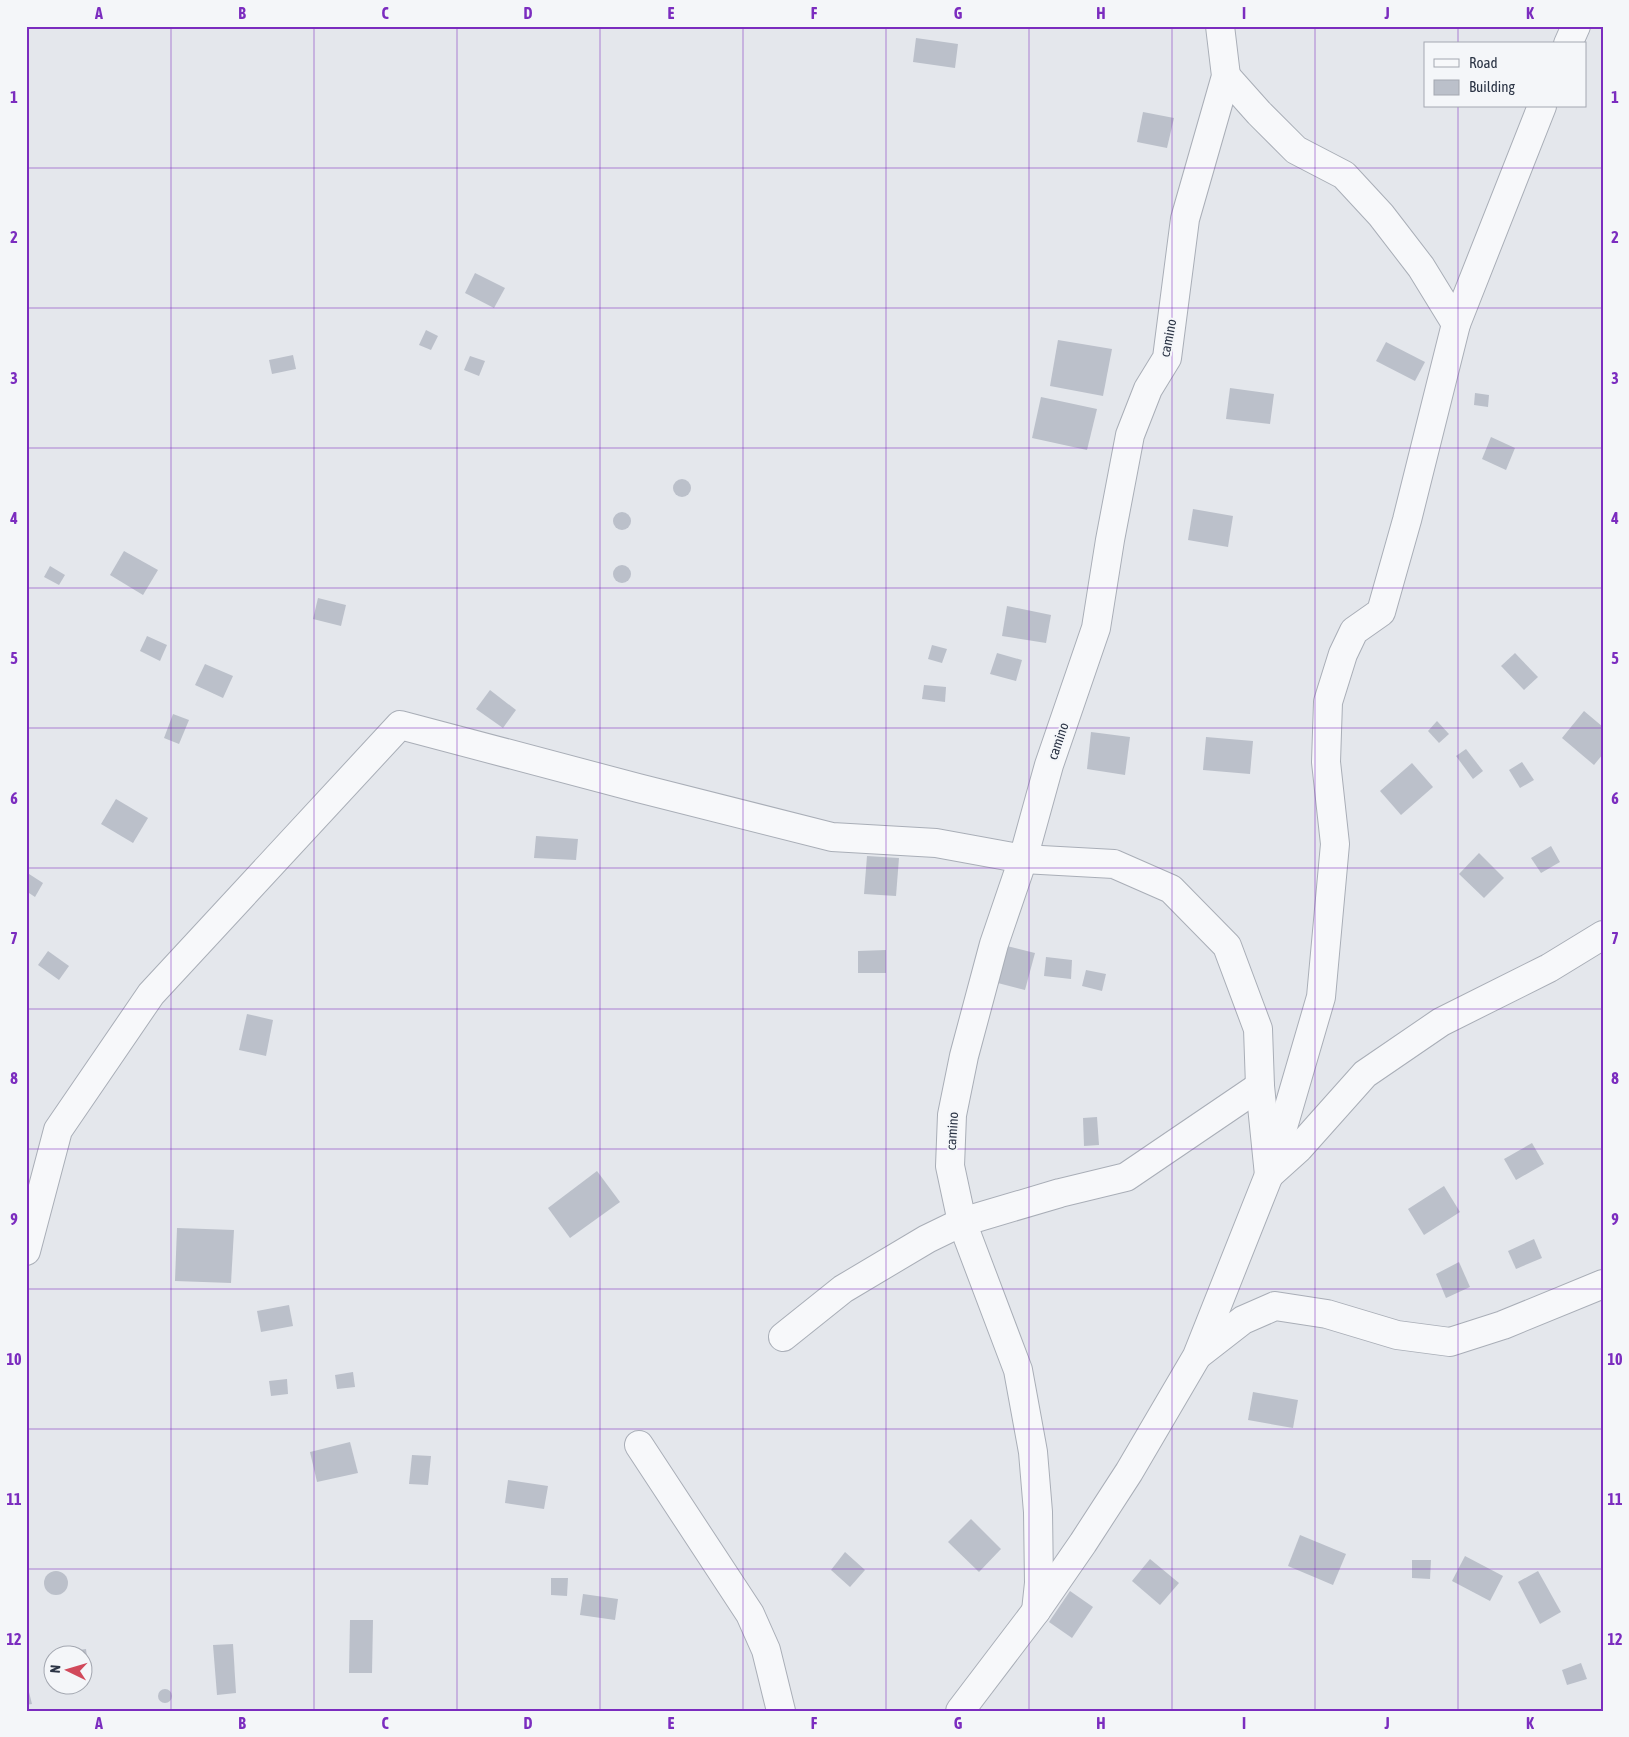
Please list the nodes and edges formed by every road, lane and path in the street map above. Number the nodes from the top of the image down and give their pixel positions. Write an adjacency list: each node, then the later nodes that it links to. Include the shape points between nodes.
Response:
1 (1220, 26): 4 (street, camino)
2 (1576, 26): 3 (street)
3 (1569, 42)
4 (1226, 76): 6 (street, via 1296,150 1344,175 1381,215 1421,268); 7 (street, camino, via 1185,219 1167,358 1148,389 1130,435 1096,628 1049,765)
5 (1541, 108): 6 (street)
6 (1456, 324): 10 (street, via 1381,612 1354,631 1328,702 1326,762 1335,844 1321,997)
7 (1023, 859): 9 (street, via 1114,864 1171,889 1227,946 1258,1029); 11 (street, camino, via 994,944 952,1115 950,1166); 12 (street, via 936,843 832,836 400,725 151,994 58,1130)
8 (1603, 935): 10 (street, via 1549,968 1441,1022 1366,1074 1299,1148)
9 (1260, 1086): 10 (street); 11 (street, via 1126,1177)
10 (1269, 1175): 15 (street)
11 (962, 1222): 14 (street, via 843,1289); 17 (street, camino, via 1018,1370 1038,1512)
12 (26, 1251)
13 (1603, 1284): 15 (street, via 1503,1325 1450,1342 1397,1334 1328,1314 1275,1306 1243,1320)
14 (783, 1337)
15 (1197, 1356): 17 (street, via 1129,1472)
16 (639, 1445): 18 (street, via 750,1614 766,1650)
17 (1036, 1611): 19 (street)
18 (781, 1711)
19 (960, 1711)

